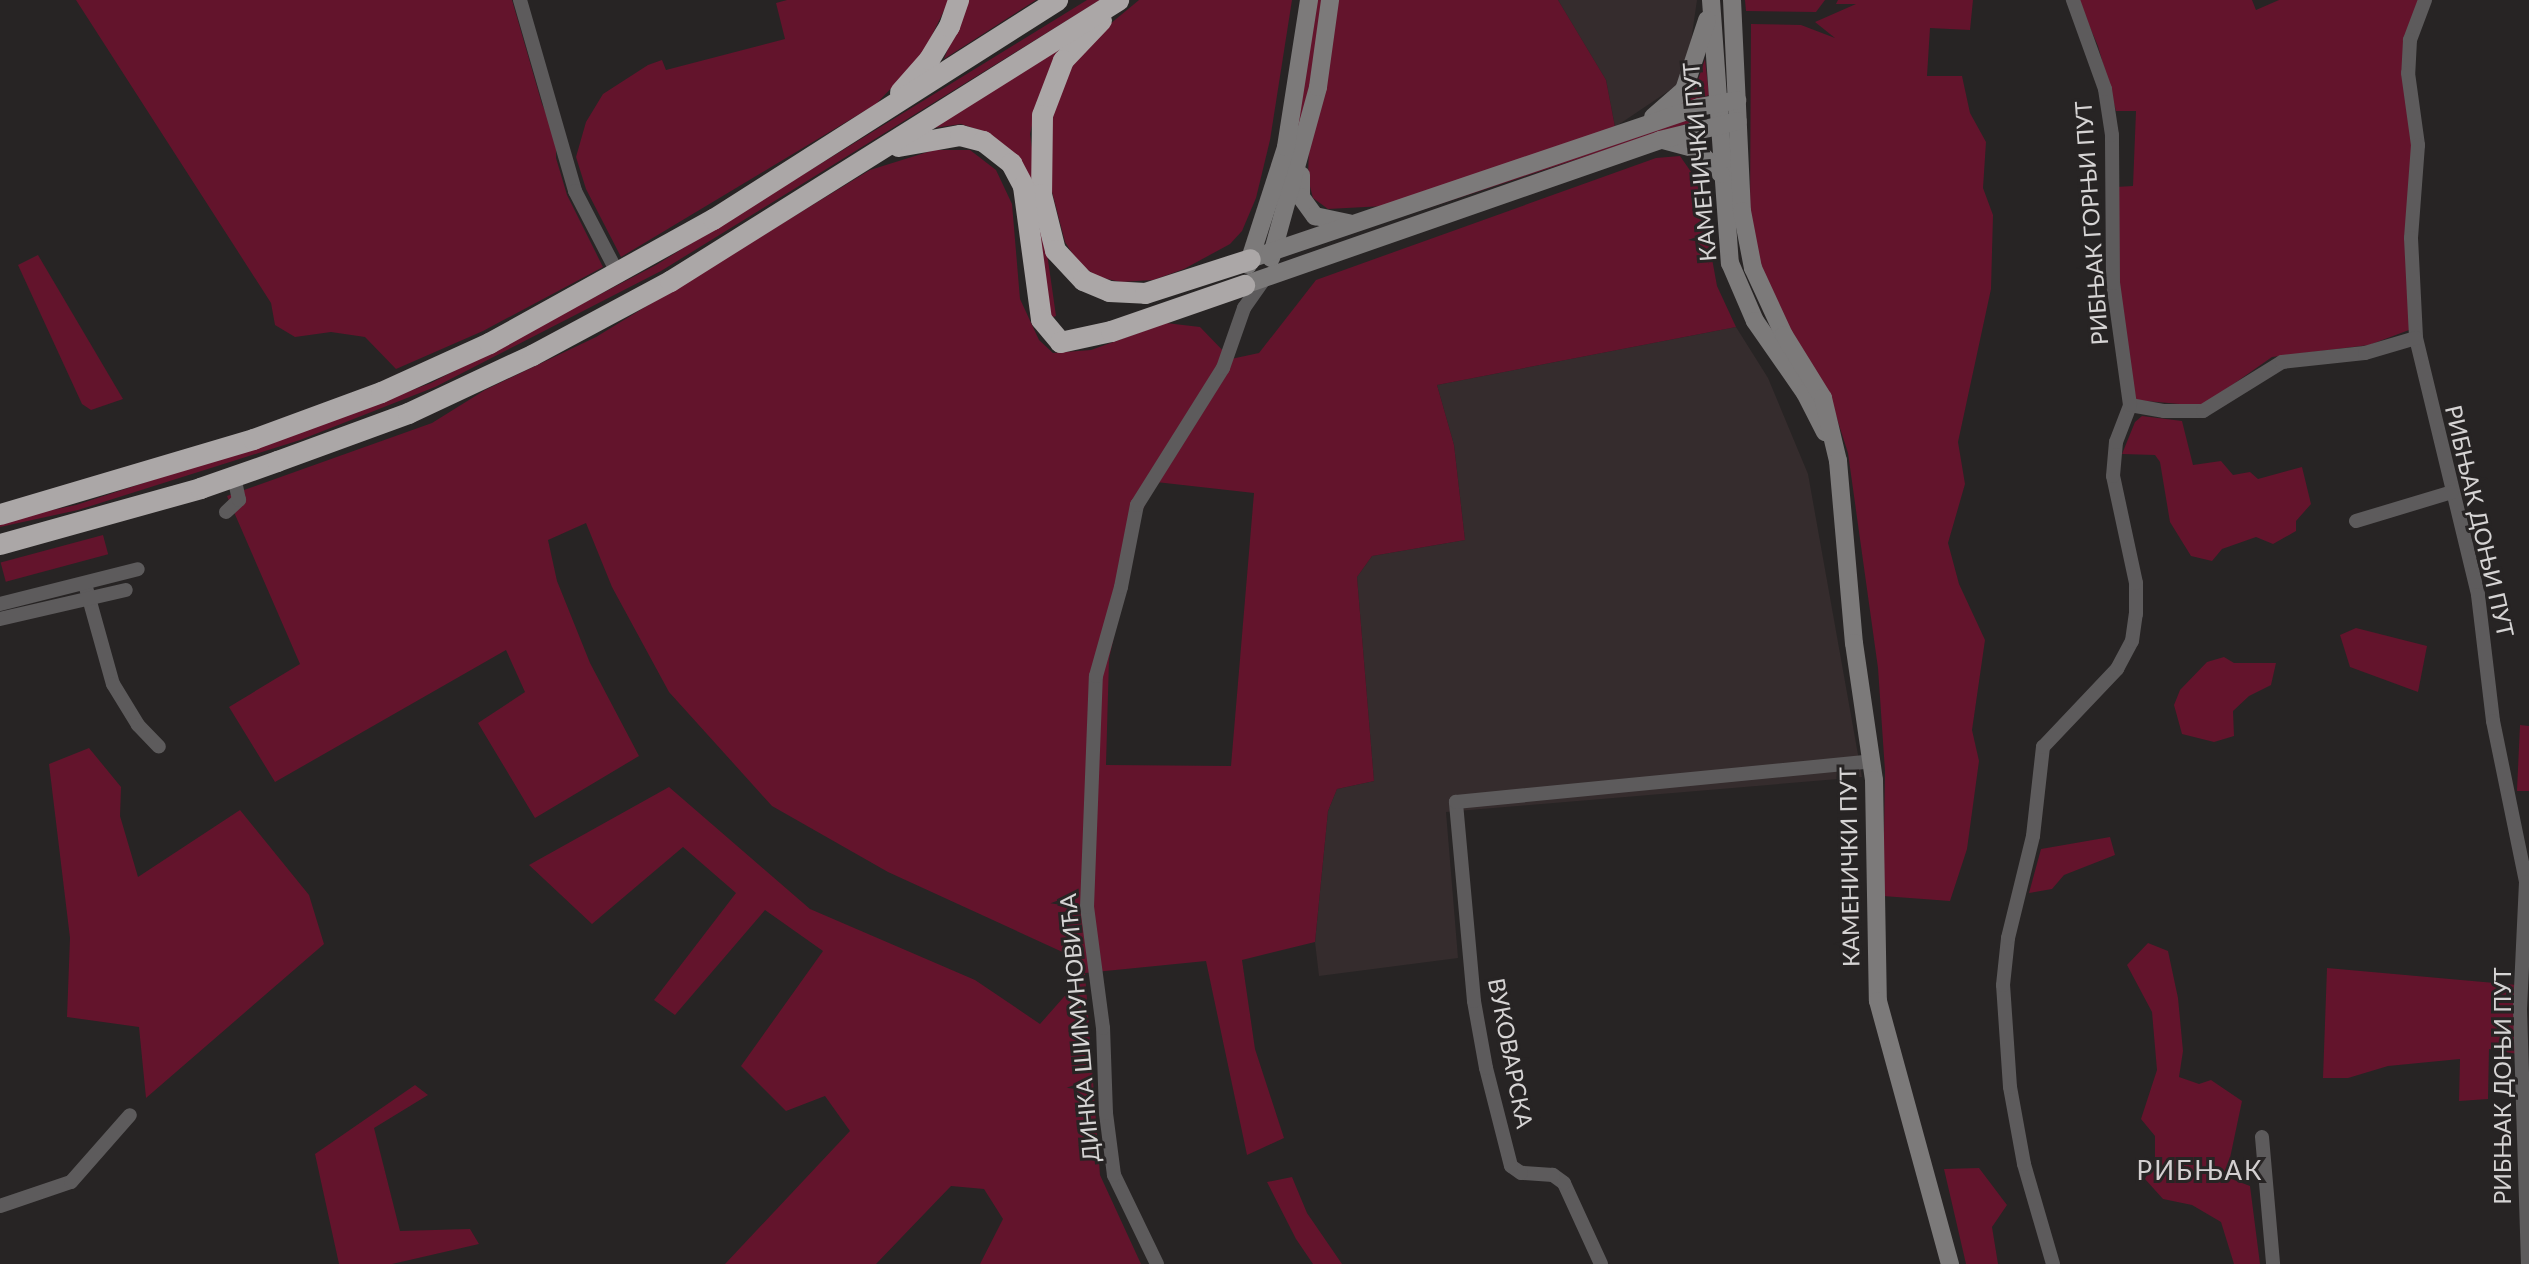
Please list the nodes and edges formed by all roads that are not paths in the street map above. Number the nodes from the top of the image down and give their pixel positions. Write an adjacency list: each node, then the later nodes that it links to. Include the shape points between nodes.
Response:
1 (520, 0): 26 (street, via 575,191)
2 (958, 0): 16 (highway, via 929,59)
3 (1057, 0): 16 (highway)
4 (1118, 0): 20 (highway)
5 (1124, 0): 24 (highway, via 1063,60 1042,115 1041,194 1055,250 1083,280 1109,291 1145,293)
6 (1309, 0): 24 (main road, via 1286,147)
7 (1330, 0): 19 (main road, via 1318,88)
8 (1732, 0): 12 (main road, КАМЕНИЧКИ ПУТ)
9 (2073, 0): 30 (street, РИБЊАК ГОРЊИ ПУТ, via 2105,89 2112,135 2113,283)
10 (2425, 0): 29 (street, РИБЊАК ДОЊИ ПУТ, via 2410,40 2408,73 2418,145 2411,238)
11 (1711, 3): 13 (main road, КАМЕНИЧКИ ПУТ); 17 (main road, via 1684,90 1669,106)
12 (1737, 100): 13 (main road); 14 (main road, КАМЕНИЧКИ ПУТ)
13 (1717, 102): 15 (main road, КАМЕНИЧКИ ПУТ); 17 (main road)
14 (1738, 121): 15 (main road); 31 (main road, КАМЕНИЧКИ ПУТ, via 1742,212 1753,268 1784,335 1823,398)
15 (1718, 123): 18 (main road); 21 (main road, КАМЕНИЧКИ ПУТ)
16 (859, 130): 26 (highway)
17 (1622, 134): 22 (main road)
18 (1660, 140): 21 (main road, via 1696,149); 25 (main road)
19 (1302, 151): 22 (main road, via 1300,185 1306,206 1326,221); 23 (main road)
20 (846, 171): 27 (highway, via 899,145 935,136 972,137 1003,155 1023,186 1041,319 1060,342 1111,331); 32 (highway, via 616,311 424,405)
21 (1721, 174): 31 (main road, КАМЕНИЧКИ ПУТ, via 1731,263 1740,292 1805,393)
22 (1363, 222): 23 (main road)
23 (1274, 250): 24 (main road); 25 (main road)
24 (1250, 259): 27 (main road)
25 (1265, 278): 27 (main road); 28 (street, ДИНКА ШИМУНОВИЋА)
26 (609, 279): 35 (highway, via 410,379 253,439)
27 (1244, 285): 28 (street, ДИНКА ШИМУНОВИЋА)
28 (1244, 308): 49 (street, ДИНКА ШИМУНОВИЋА, via 1223,368 1137,505 1121,587 1096,676 1087,906 1104,1028 1106,1113 1114,1175)
29 (2416, 338): 30 (street, via 2365,353 2282,362 2203,411); 33 (street, РИБЊАК ДОЊИ ПУТ)
30 (2130, 405): 52 (street, РИБЊАК ГОРЊИ ПУТ, via 2116,442 2113,476 2136,583 2132,640 2097,695 2043,747 2033,836 2011,926 2003,985 2012,1098)
31 (1838, 461): 45 (main road, КАМЕНИЧКИ ПУТ, via 1854,643)
32 (234, 476): 34 (street, via 239,500); 37 (highway)
33 (2452, 492): 36 (street); 54 (street, РИБЊАК ДОЊИ ПУТ, via 2478,595 2493,721 2526,882 2520,1009)
34 (226, 512)
35 (0, 514)
36 (2356, 521)
37 (0, 544)
38 (138, 569): 39 (street)
39 (85, 584): 41 (street); 42 (street)
40 (126, 590): 41 (street)
41 (89, 600): 43 (street); 44 (street, via 113,684 138,725)
42 (0, 604)
43 (0, 619)
44 (159, 747)
45 (1872, 761): 50 (street, ВУКОВАРСКА, via 1456,802 1474,1001 1511,1166 1521,1173 1553,1175 1564,1183); 51 (main road, КАМЕНИЧКИ ПУТ, via 1878,1001)
46 (130, 1115): 48 (street, via 71,1182)
47 (2262, 1137): 53 (street)
48 (0, 1206)
49 (1157, 1264)
50 (1601, 1264)
51 (1950, 1264)
52 (2053, 1264)
53 (2273, 1264)
54 (2528, 1264)

